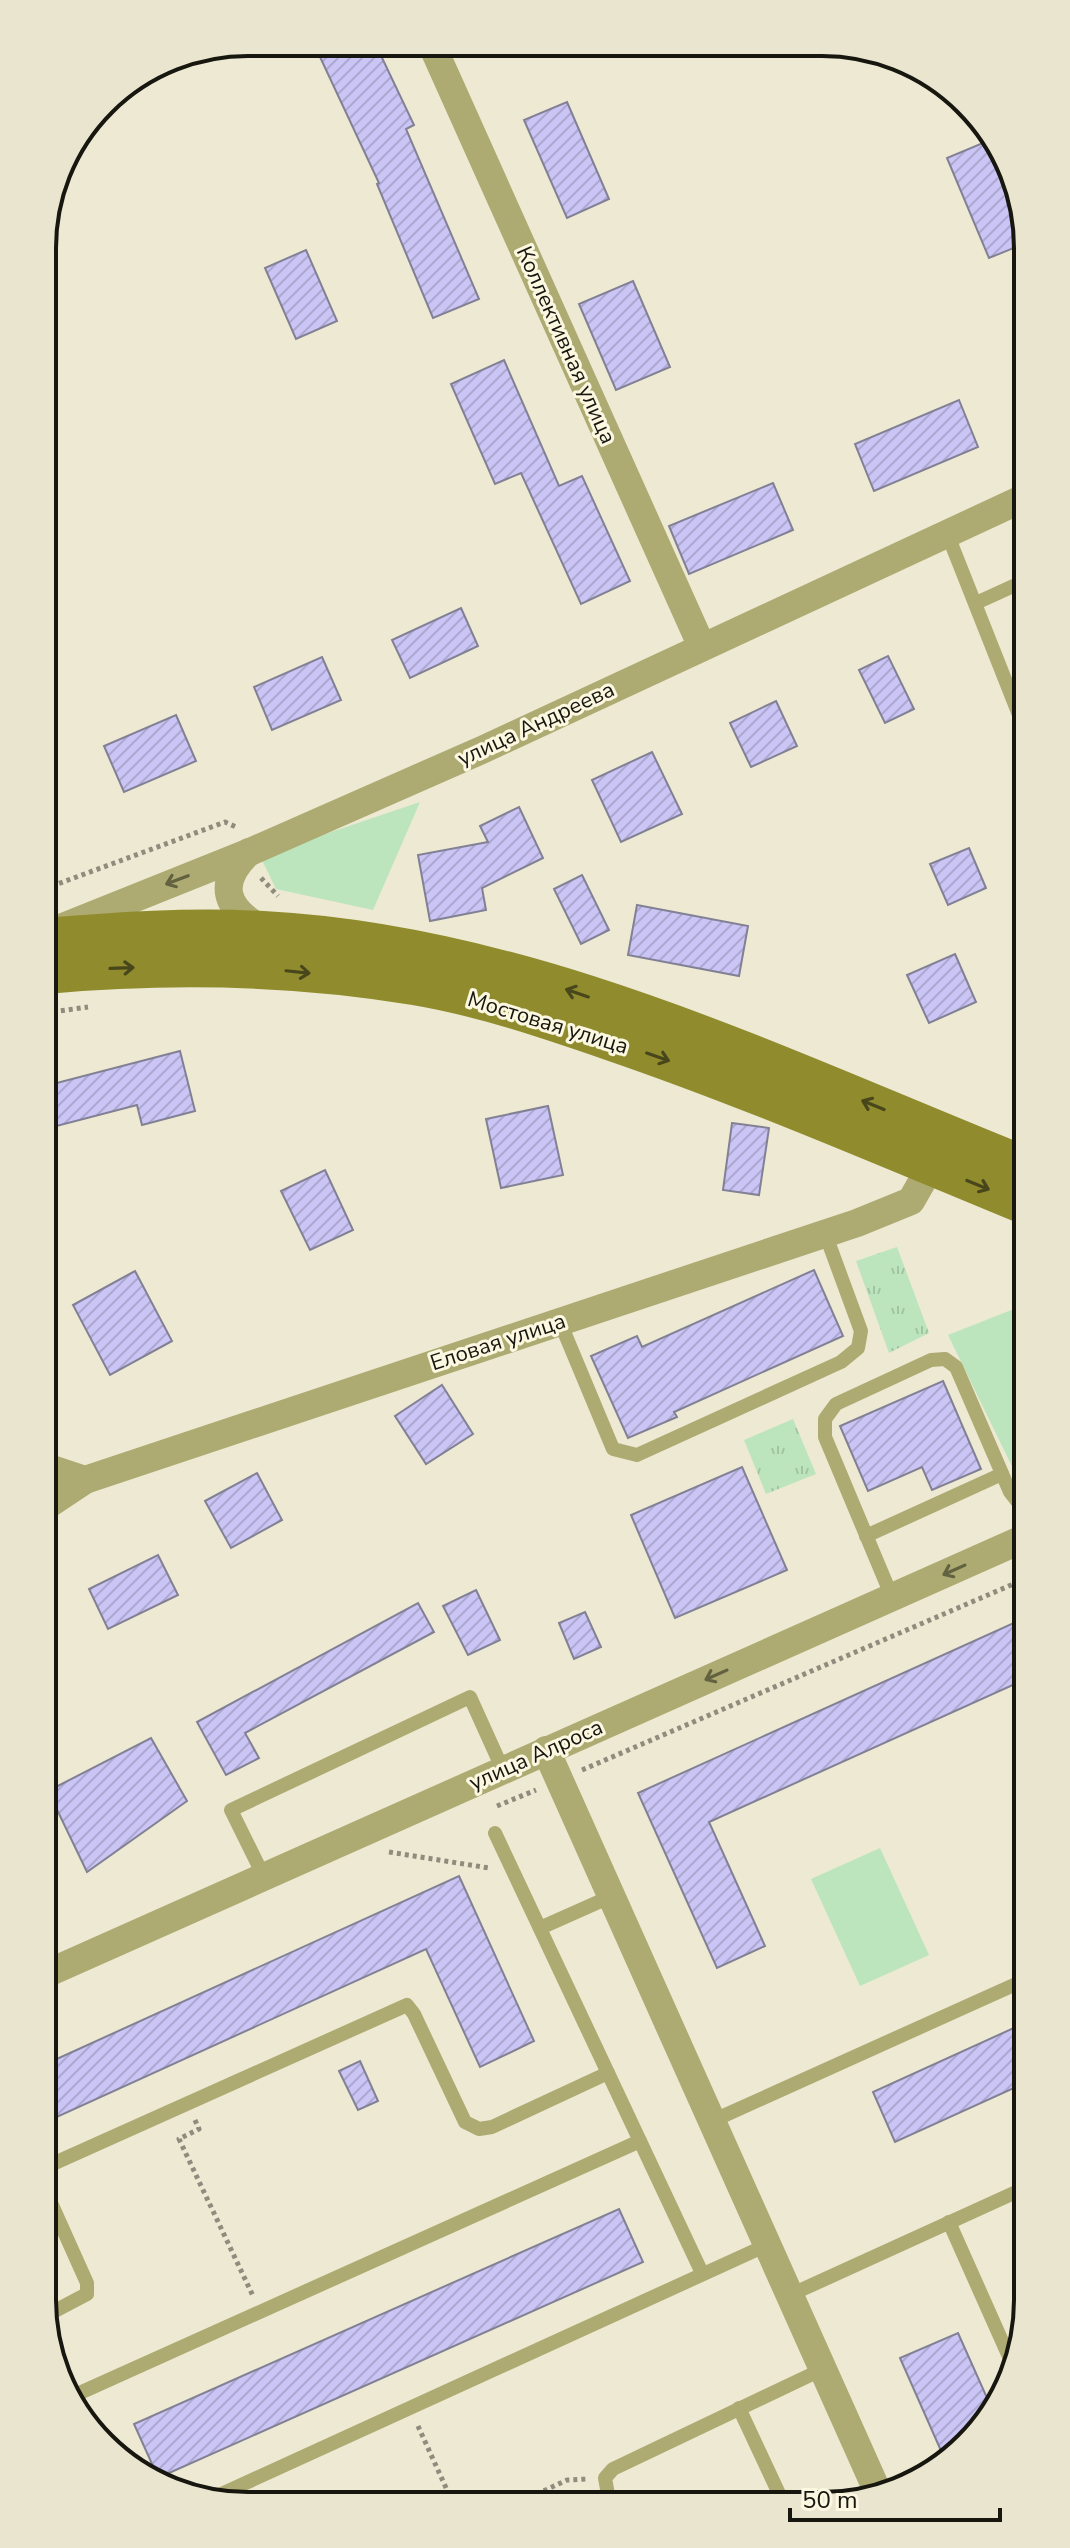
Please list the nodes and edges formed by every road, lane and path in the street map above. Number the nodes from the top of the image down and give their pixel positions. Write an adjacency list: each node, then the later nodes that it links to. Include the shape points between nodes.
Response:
1 (437, 56): 6 (street, Коллективная улица)
2 (1014, 503): 3 (street, улица Андреева)
3 (947, 533): 5 (lane); 6 (street, улица Андреева)
4 (1014, 586): 5 (lane)
5 (976, 603): 7 (lane)
6 (702, 647): 8 (street, улица Андреева)
7 (1014, 702)
8 (250, 852): 9 (street, via 232,871 228,886 232,906 242,919); 10 (street, улица Андреева, one-way to 10)
9 (265, 931): 11 (main road, Мостовая улица, via 154,928); 13 (main road, Мостовая улица, one-way to 9, via 690,1031 540,980 421,952)
10 (56, 932)
11 (56, 936)
12 (56, 973): 14 (main road, Мостовая улица, one-way to 14, via 117,968 280,970 415,985 527,1012 680,1065)
13 (1014, 1162)
14 (931, 1166): 15 (main road, Мостовая улица, one-way to 15); 16 (street, Еловая улица, via 911,1201)
15 (1014, 1200)
16 (825, 1233): 17 (street, Еловая улица); 17 (lane, via 861,1331 858,1348 845,1360 637,1455 613,1449)
17 (560, 1322): 20 (street, Еловая улица)
18 (56, 1470): 20 (street)
19 (1002, 1474): 21 (lane); 23 (lane); 23 (lane, via 956,1367 945,1359 931,1360 867,1389 836,1404 825,1419 825,1437)
20 (85, 1480): 22 (street, Еловая улица)
21 (1014, 1497)
22 (56, 1499)
23 (866, 1536): 25 (lane)
24 (1014, 1543): 25 (street, улица Алроса, one-way to 25)
25 (892, 1597): 26 (street, улица Алроса, one-way to 26)
26 (546, 1750): 27 (street, улица Алроса); 32 (street)
27 (503, 1770): 31 (street, улица Алроса); 31 (lane, via 470,1697 231,1810)
28 (495, 1833): 30 (lane)
29 (389, 1852): 30 (path)
30 (513, 1872): 33 (lane)
31 (264, 1877): 34 (street, улица Алроса)
32 (612, 1896): 33 (lane); 38 (street)
33 (540, 1928): 36 (lane)
34 (56, 1969)
35 (1014, 1985): 38 (lane)
36 (608, 2073): 37 (lane, via 479,2129 465,2122 407,2005); 39 (lane)
37 (187, 2102): 40 (lane); 48 (path, via 199,2129 179,2139)
38 (712, 2121): 44 (street)
39 (640, 2141): 45 (lane); 48 (lane)
40 (56, 2162)
41 (1014, 2193): 43 (lane)
42 (56, 2214): 47 (lane, via 87,2283 87,2294)
43 (949, 2222): 46 (lane); 49 (lane)
44 (767, 2245): 45 (lane); 46 (street)
45 (702, 2273): 52 (lane)
46 (790, 2295): 50 (street)
47 (57, 2310)
48 (261, 2311): 51 (lane)
49 (1007, 2351)
50 (823, 2369): 53 (lane); 55 (street)
51 (80, 2393)
52 (409, 2408): 56 (lane); 57 (path)
53 (739, 2408): 54 (lane, via 613,2469); 60 (lane)
54 (605, 2478): 58 (path, via 567,2480); 59 (lane)
55 (874, 2484)
56 (229, 2491)
57 (448, 2492)
58 (541, 2492)
59 (608, 2492)
60 (778, 2492)

